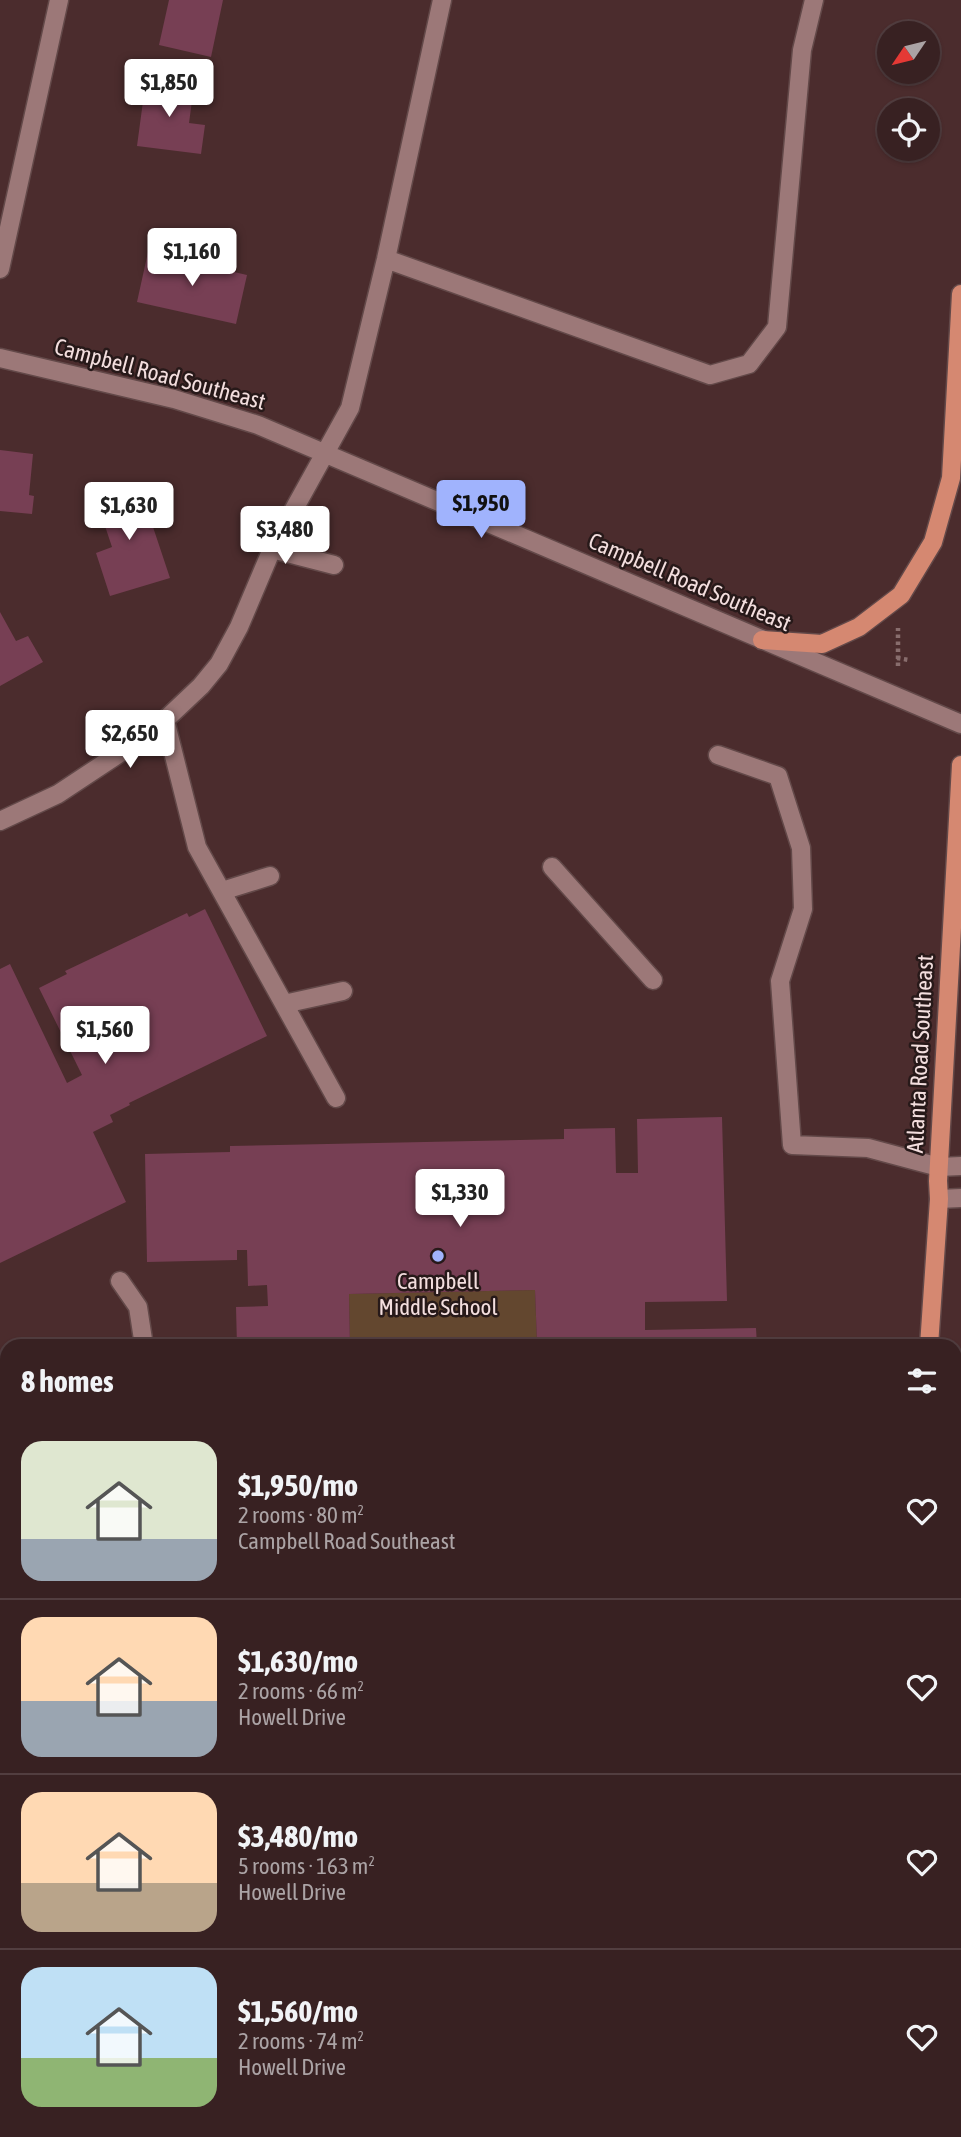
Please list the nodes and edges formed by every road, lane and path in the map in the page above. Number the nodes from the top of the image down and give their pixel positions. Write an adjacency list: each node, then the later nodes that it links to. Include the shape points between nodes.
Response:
1 (59, 0): 5 (street)
2 (442, 0): 4 (street)
3 (814, 0): 4 (street, via 802,50 778,327 749,364 710,375)
4 (386, 259): 9 (street, via 350,408)
5 (0, 269)
6 (961, 293): 8 (main road)
7 (0, 358): 9 (street, Campbell Road Southeast, via 174,399 258,425)
8 (959, 369): 13 (main road, via 951,478 933,542 901,595 859,627 822,644)
9 (326, 453): 10 (street); 13 (street, Campbell Road Southeast)
10 (272, 549): 11 (street); 17 (street, via 219,664)
11 (334, 565)
12 (899, 619): 14 (path)
13 (762, 640): 18 (street, Campbell Road Southeast)
14 (897, 658): 15 (path); 16 (path)
15 (909, 660)
16 (898, 666)
17 (165, 720): 21 (street, via 58,794); 24 (street, via 197,847)
18 (961, 724)
19 (718, 754): 30 (street, via 778,776 801,848 803,909 780,981 792,1145 868,1148)
20 (961, 765): 30 (main road, Atlanta Road Southeast)
21 (0, 821)
22 (552, 867): 25 (street)
23 (270, 876): 24 (street)
24 (222, 891): 27 (street)
25 (653, 980)
26 (343, 991): 27 (street)
27 (284, 1004): 28 (street)
28 (336, 1098)
29 (961, 1166): 30 (street)
30 (939, 1167): 31 (main road, Atlanta Road Southeast)
31 (939, 1199): 32 (street); 35 (main road, Atlanta Road Southeast)
32 (961, 1199)
33 (120, 1281): 34 (street, via 138,1307)
34 (143, 1339)
35 (929, 1339)

